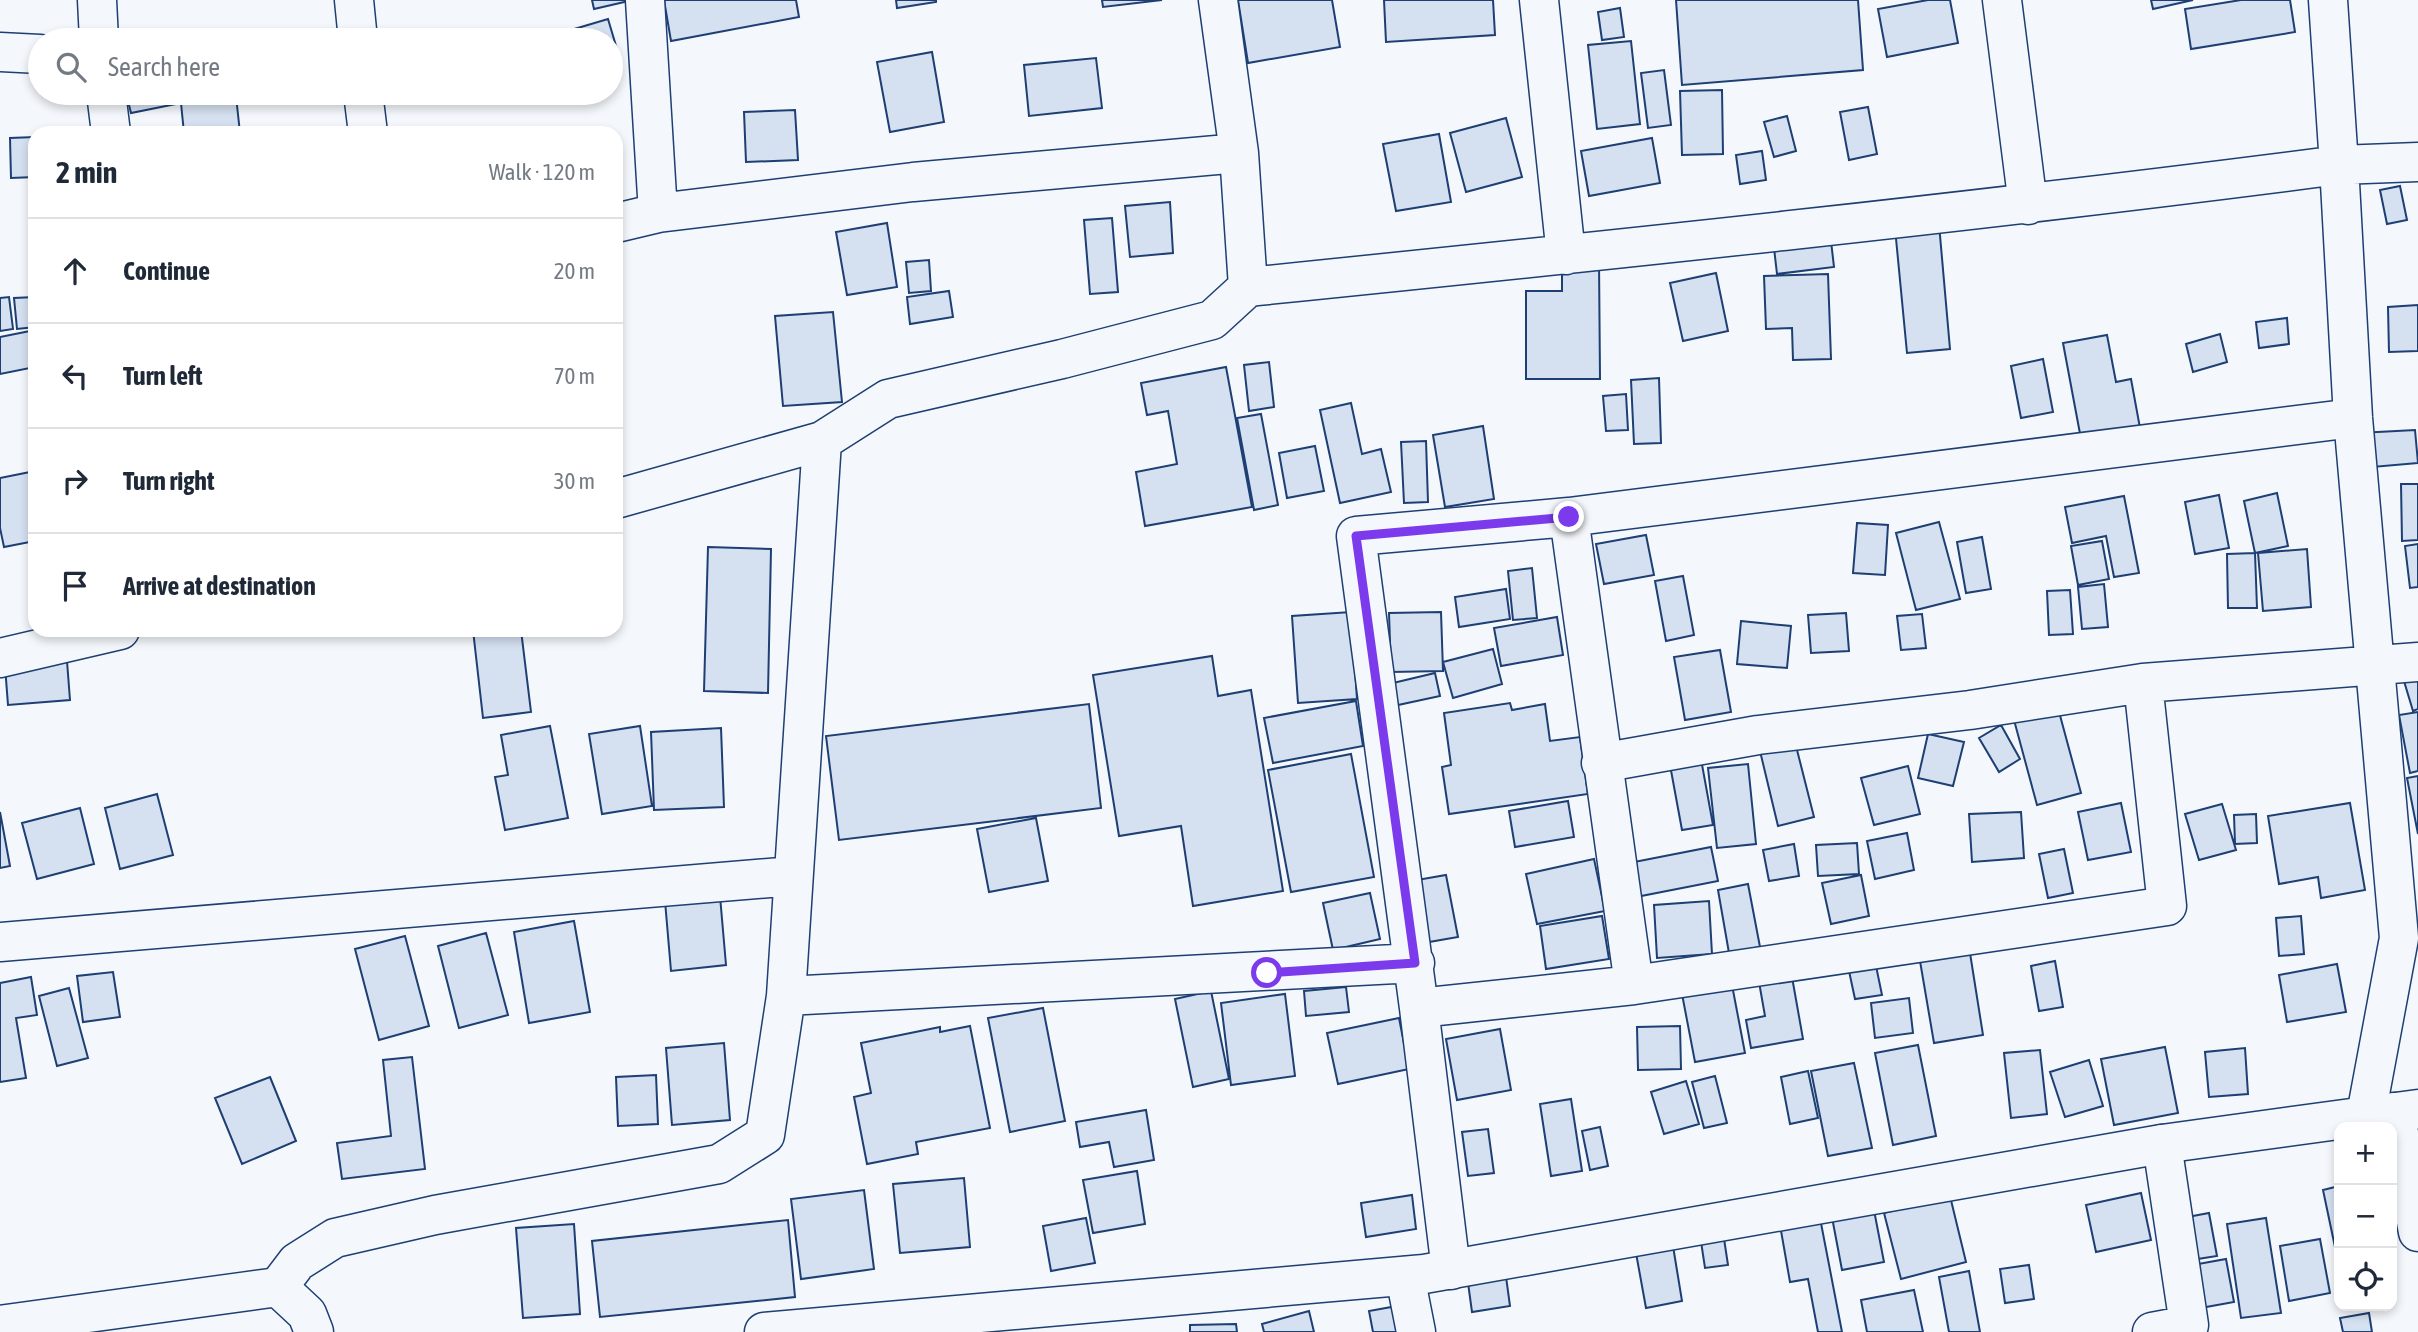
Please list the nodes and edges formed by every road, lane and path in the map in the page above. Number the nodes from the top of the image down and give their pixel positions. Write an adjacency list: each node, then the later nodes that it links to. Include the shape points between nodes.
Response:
1 (97, 0): 8 (street)
2 (354, 0): 9 (street)
3 (645, 0): 20 (street)
4 (1218, 0): 16 (street)
5 (1539, 0): 22 (street)
6 (2002, 0): 19 (street)
7 (2328, 0): 18 (street)
8 (98, 28)
9 (357, 28)
10 (0, 52): 11 (street)
11 (28, 53)
12 (108, 105): 14 (street)
13 (364, 105): 15 (street)
14 (110, 126)
15 (367, 126)
16 (1239, 153): 20 (street, via 913,183); 23 (street)
17 (2418, 162): 18 (street)
18 (2339, 165): 19 (street); 24 (street)
19 (2028, 205): 22 (street)
20 (658, 213): 21 (street)
21 (623, 221)
22 (1566, 255): 23 (street)
23 (1248, 287): 25 (street, via 1213,320 888,399)
24 (2353, 418): 27 (street); 31 (street)
25 (822, 441): 26 (street); 34 (street)
26 (623, 497)
27 (1569, 517): 33 (street); 36 (street, via 1356,536)
28 (90, 637): 29 (street)
29 (0, 658)
30 (2418, 662): 31 (street)
31 (2373, 666): 32 (street); 40 (street, via 2399,938)
32 (2143, 683): 33 (street, via 1970,710 1758,735); 37 (street, via 2167,906)
33 (1601, 763): 37 (street)
34 (793, 876): 35 (street); 38 (street)
35 (0, 942)
36 (1415, 963): 38 (street); 39 (street)
37 (1634, 985): 39 (street)
38 (786, 996): 45 (street, via 765,1135 719,1164 435,1215 335,1238 297,1262)
39 (1419, 1008): 43 (street)
40 (2393, 1112): 41 (street); 42 (street)
41 (2162, 1144): 43 (street); 50 (street, via 2189,1325)
42 (2418, 1232)
43 (1451, 1270): 44 (street)
44 (1405, 1276): 48 (street); 49 (street)
45 (278, 1287): 46 (street); 47 (street, via 307,1314)
46 (0, 1325)
47 (314, 1332)
48 (764, 1332)
49 (1416, 1332)
50 (2151, 1332)

